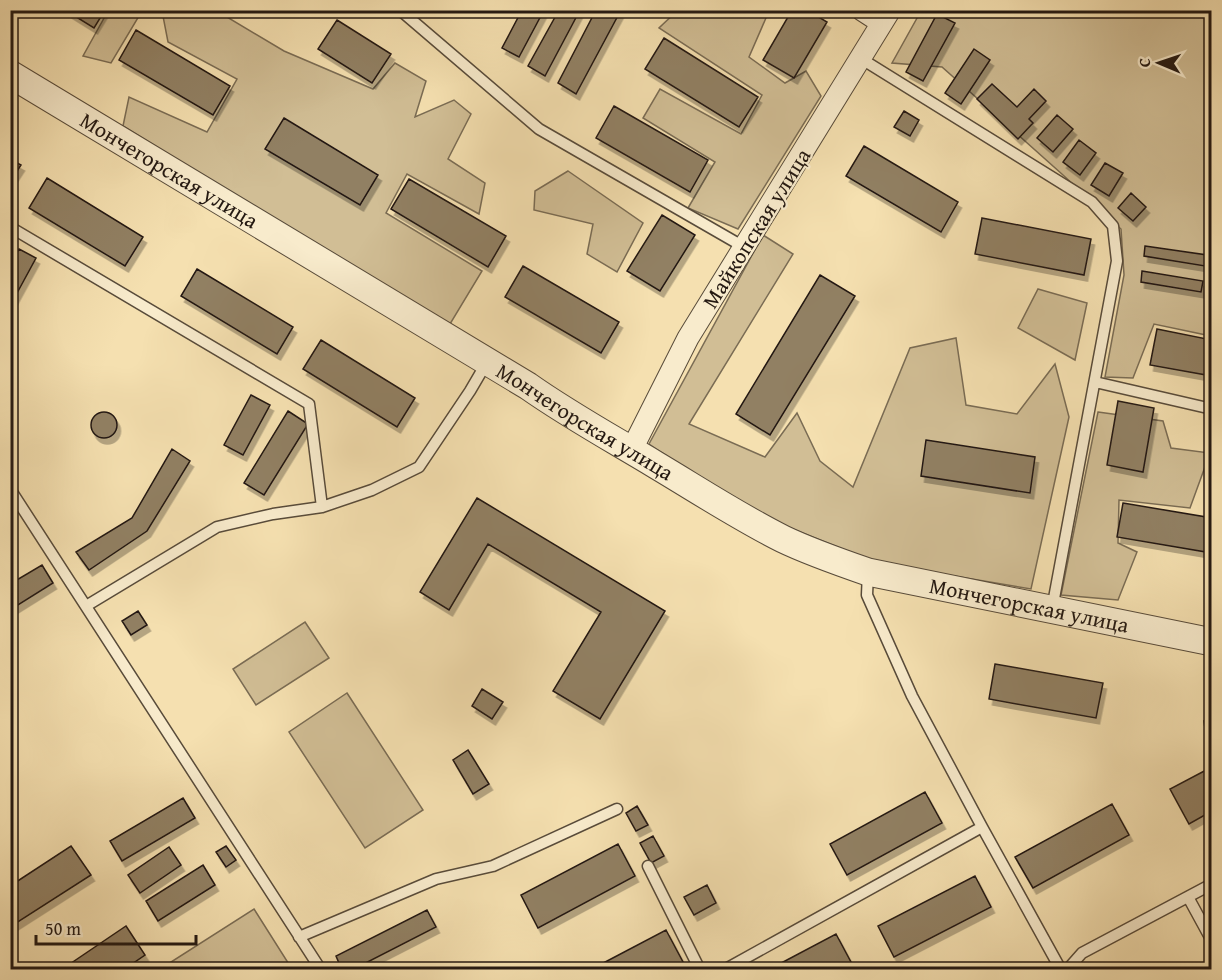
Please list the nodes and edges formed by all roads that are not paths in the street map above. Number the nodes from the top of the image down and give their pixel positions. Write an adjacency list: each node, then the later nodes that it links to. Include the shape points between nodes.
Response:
1 (400, 10): 7 (lane, via 539,129)
2 (862, 10): 3 (street)
3 (886, 17): 4 (street, Майкопская улица)
4 (860, 58): 7 (street, Майкопская улица); 9 (lane, via 1092,201 1113,226 1117,261)
5 (10, 74): 8 (street, Мончегорская улица)
6 (10, 227): 13 (lane, via 309,404)
7 (744, 247): 11 (street, Майкопская улица, via 688,338)
8 (487, 362): 11 (street, Мончегорская улица); 13 (lane, via 419,467 372,490)
9 (1095, 382): 10 (lane); 16 (lane)
10 (1212, 409)
11 (631, 450): 14 (street, Мончегорская улица, via 783,539)
12 (10, 489): 15 (lane)
13 (322, 507): 15 (lane, via 217,527)
14 (868, 572): 16 (street, Мончегорская улица); 19 (lane, via 867,595 912,696)
15 (86, 606): 23 (lane)
16 (1052, 609): 17 (street, Мончегорская улица)
17 (1212, 642)
18 (617, 809): 23 (lane, via 493,866 436,879)
19 (982, 828): 27 (lane); 28 (lane)
20 (648, 866): 26 (lane)
21 (1212, 884): 22 (lane)
22 (1188, 897): 24 (lane); 29 (lane, via 1082,953)
23 (299, 937): 25 (lane)
24 (1212, 941)
25 (321, 969)
26 (700, 969)
27 (724, 969)
28 (1061, 969)
29 (1067, 969)

